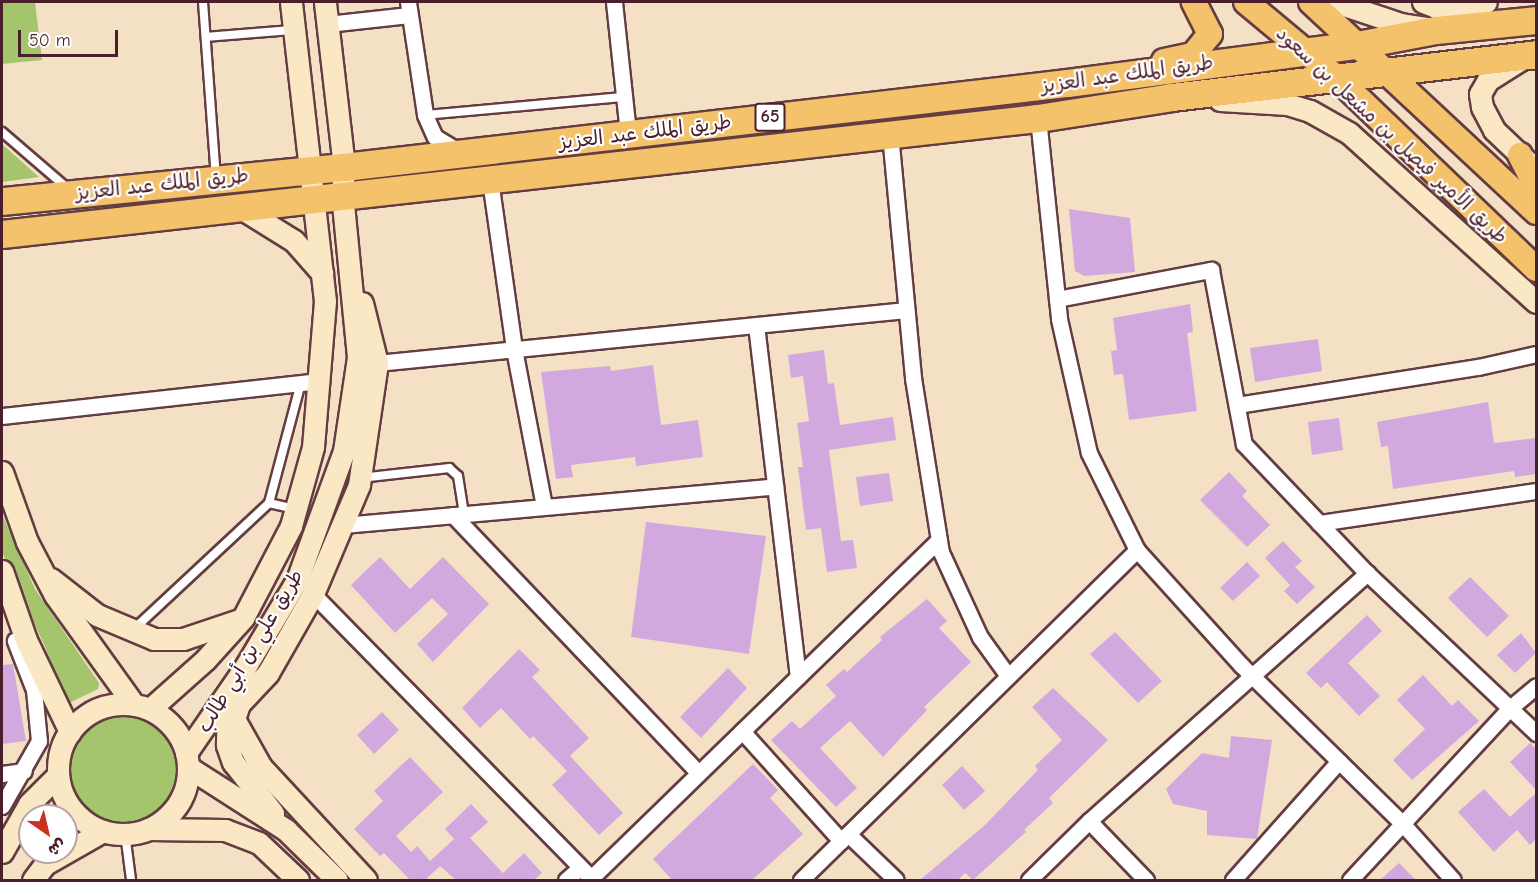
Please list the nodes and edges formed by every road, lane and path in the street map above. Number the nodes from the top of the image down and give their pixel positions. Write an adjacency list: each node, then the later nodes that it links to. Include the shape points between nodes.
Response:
1 (203, 2): 17 (lane)
2 (291, 2): 15 (main road, طريق علي بن أبي طالب)
3 (325, 2): 14 (main road, طريق علي بن أبي طالب)
4 (614, 2): 24 (street)
5 (1194, 2): 23 (main road, via 1210,34 1193,55)
6 (1311, 2): 18 (main road)
7 (1335, 2): 16 (main road, via 1401,24)
8 (1423, 2): 12 (main road)
9 (1257, 3): 19 (main road, طريق الأمير فيصل بن مشعل بن سعود)
10 (408, 8): 14 (street); 26 (street)
11 (1536, 9): 12 (main road)
12 (1490, 13): 13 (highway, طريق الملك عبد العزيز / 65); 16 (highway, طريق الملك عبد العزيز / 65)
13 (1536, 20)
14 (328, 24): 33 (main road, طريق علي بن أبي طالب)
15 (294, 30): 17 (lane); 34 (main road, طريق علي بن أبي طالب)
16 (1436, 30): 18 (highway, طريق الملك عبد العزيز / 65)
17 (206, 37): 35 (lane)
18 (1357, 45): 19 (highway, طريق الملك عبد العزيز / 65); 21 (main road)
19 (1302, 50): 22 (main road, طريق الأمير فيصل بن مشعل بن سعود); 23 (highway, طريق الملك عبد العزيز / 65)
20 (1532, 55): 21 (highway, طريق الملك عبد العزيز / 65); 32 (main road, via 1488,80 1480,94 1494,130)
21 (1387, 72): 22 (highway, طريق الملك عبد العزيز / 65); 43 (main road)
22 (1336, 77): 25 (highway, طريق الملك عبد العزيز / 65); 46 (main road, طريق الأمير فيصل بن مشعل بن سعود)
23 (1067, 83): 29 (highway, طريق الملك عبد العزيز / 65)
24 (624, 97): 26 (lane); 29 (street)
25 (1172, 97): 27 (highway, طريق الملك عبد العزيز / 65); 49 (main road, طريق الأمير فيصل بن مشعل بن سعود, via 1287,104 1310,111 1349,133)
26 (425, 115): 31 (street, via 435,137)
27 (1038, 118): 30 (highway, طريق الملك عبد العزيز / 65); 48 (street)
28 (2, 132): 38 (lane)
29 (628, 134): 31 (highway, طريق الملك عبد العزيز / 65)
30 (890, 134): 36 (highway, طريق الملك عبد العزيز / 65); 50 (street)
31 (463, 153): 33 (highway, طريق الملك عبد العزيز / 65)
32 (1528, 163): 37 (main road)
33 (344, 167): 34 (highway, طريق الملك عبد العزيز / 65); 39 (main road, طريق علي بن أبي طالب)
34 (309, 170): 35 (highway, طريق الملك عبد العزيز / 65); 40 (main road, طريق علي بن أبي طالب)
35 (217, 179): 38 (highway, طريق الملك عبد العزيز / 65)
36 (490, 180): 39 (highway, طريق الملك عبد العزيز / 65); 52 (street)
37 (1536, 187)
38 (74, 194): 41 (highway, طريق الملك عبد العزيز / 65)
39 (342, 195): 40 (highway, طريق الملك عبد العزيز / 65); 45 (main road, طريق علي بن أبي طالب)
40 (313, 200): 42 (highway, طريق الملك عبد العزيز / 65); 47 (main road, طريق علي بن أبي طالب)
41 (2, 201)
42 (241, 208): 44 (highway, طريق الملك عبد العزيز / 65); 47 (main road, via 265,219 294,241)
43 (1536, 212)
44 (2, 234)
45 (350, 264): 54 (main road); 59 (main road, طريق علي بن أبي طالب, via 358,357)
46 (1536, 269)
47 (322, 273): 55 (main road, طريق علي بن أبي طالب, via 326,302)
48 (1057, 299): 56 (street, via 1212,270); 71 (street, via 1089,453)
49 (1536, 302)
50 (906, 310): 51 (street); 70 (street)
51 (756, 325): 52 (street); 62 (street)
52 (514, 349): 54 (street); 65 (street)
53 (1536, 354): 56 (street, via 1478,367)
54 (377, 363): 57 (main road)
55 (311, 382): 58 (street); 64 (lane); 66 (main road, طريق علي بن أبي طالب, via 313,447)
56 (1238, 405): 68 (street, via 1244,444)
57 (372, 413): 59 (main road); 61 (main road)
58 (2, 416)
59 (344, 451): 75 (main road, طريق علي بن أبي طالب)
60 (2, 472): 73 (main road, via 27,542)
61 (360, 478): 67 (lane, via 449,468 458,476); 69 (main road)
62 (775, 486): 65 (street); 82 (street)
63 (1536, 491): 68 (street)
64 (269, 503): 66 (lane); 78 (lane)
65 (544, 506): 67 (street)
66 (296, 510): 77 (main road, طريق علي بن أبي طالب)
67 (459, 514): 69 (street); 94 (street)
68 (1319, 522): 74 (street)
69 (342, 525): 76 (main road)
70 (939, 540): 81 (street, via 980,637); 82 (street)
71 (1137, 549): 81 (street); 83 (street)
72 (2, 571): 79 (main road)
73 (43, 572): 78 (main road, via 97,615); 86 (main road, via 75,626)
74 (1367, 573): 83 (street); 87 (street)
75 (297, 580): 80 (main road, طريق علي بن أبي طالب); 85 (main road, via 276,638)
76 (313, 594): 85 (main road, via 268,673); 106 (street)
77 (243, 618): 78 (main road, via 183,639 154,639); 86 (main road, طريق علي بن أبي طالب, via 206,660)
78 (132, 631)
79 (14, 641): 89 (main road); 93 (street, via 34,690 39,741)
80 (244, 669): 91 (main road, طريق علي بن أبي طالب); 101 (main road, via 228,708 227,745 233,762)
81 (1008, 676): 104 (street)
82 (798, 677): 88 (street)
83 (1254, 678): 92 (street); 98 (street)
84 (1536, 686): 87 (street)
85 (239, 704): 111 (main road, via 234,719 261,767)
86 (142, 707): 89 (main road, via 98,709); 91 (main road, via 173,727)
87 (1510, 708): 90 (street); 99 (street)
88 (742, 731): 94 (street); 104 (street)
89 (70, 732): 96 (main road, via 58,755)
90 (1536, 733)
91 (187, 760): 100 (main road, via 186,786 178,804); 101 (main road)
92 (1339, 761): 99 (street); 117 (street)
93 (24, 771): 95 (street); 97 (street)
94 (699, 773): 106 (street)
95 (2, 774)
96 (56, 777): 102 (main road, via 72,808); 105 (main road, via 29,804)
97 (2, 806)
98 (1089, 821): 115 (street); 116 (street)
99 (1402, 823): 118 (street); 119 (street)
100 (148, 829): 103 (main road); 109 (main road, via 225,830 259,843)
101 (286, 830): 110 (main road)
102 (103, 831): 103 (main road); 107 (main road, via 45,864)
103 (125, 833): 108 (lane)
104 (845, 838): 113 (street); 114 (street)
105 (2, 852)
106 (588, 876): 112 (street)
107 (33, 880)
108 (131, 880)
109 (298, 880)
110 (337, 880)
111 (366, 880)
112 (566, 880)
113 (801, 880)
114 (896, 880)
115 (1029, 880)
116 (1146, 880)
117 (1233, 880)
118 (1350, 880)
119 (1453, 880)

